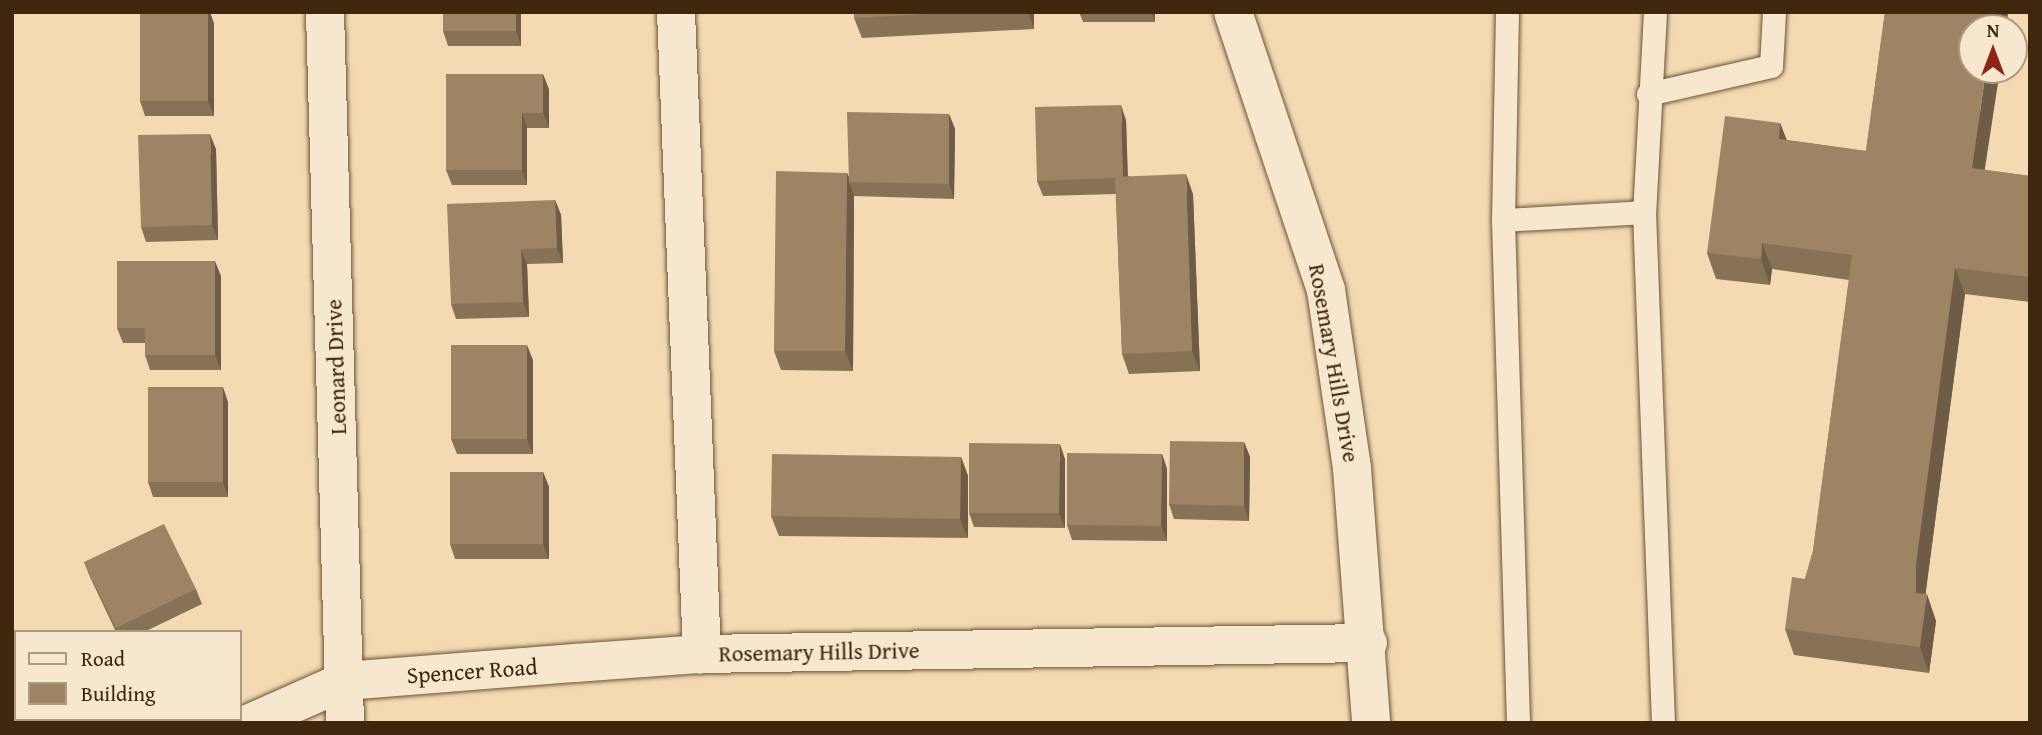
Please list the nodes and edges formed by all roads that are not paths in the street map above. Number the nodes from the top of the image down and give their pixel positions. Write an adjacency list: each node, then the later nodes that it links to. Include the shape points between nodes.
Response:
1 (325, 12): 12 (street, Leonard Drive)
2 (676, 12): 11 (street, Rosemary Hills Drive)
3 (1233, 12): 10 (street, Rosemary Hills Drive, via 1326,290)
4 (1507, 12): 9 (lane)
5 (1655, 12): 7 (lane)
6 (1774, 12): 7 (lane, via 1771,66)
7 (1648, 94): 8 (lane)
8 (1644, 212): 9 (lane); 17 (lane)
9 (1503, 220): 16 (lane)
10 (1368, 643): 11 (street, Rosemary Hills Drive); 15 (street, Rosemary Hills Drive)
11 (702, 654): 12 (street, Spencer Road)
12 (345, 681): 13 (street, Spencer Road); 14 (street, Leonard Drive)
13 (250, 723)
14 (345, 723)
15 (1371, 723)
16 (1518, 723)
17 (1663, 723)

